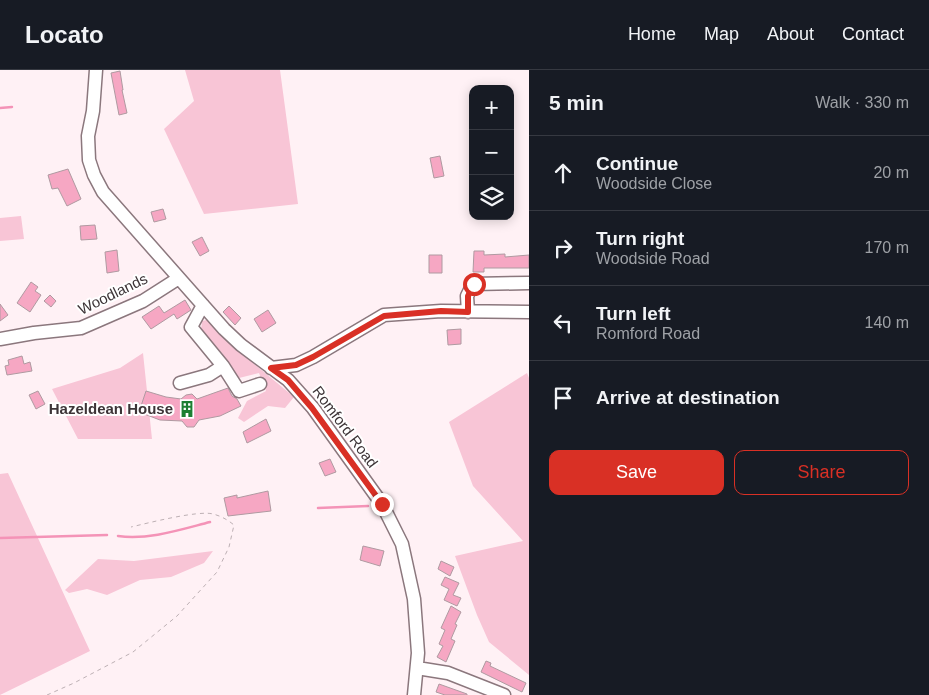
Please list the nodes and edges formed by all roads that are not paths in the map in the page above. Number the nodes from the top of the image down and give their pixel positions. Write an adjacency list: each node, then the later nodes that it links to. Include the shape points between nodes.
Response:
1 (96, 70): 2 (street, Romford Road, via 88,136 89,160 94,175 103,192)
2 (179, 278): 4 (street, Romford Road); 7 (street, Woodlands, via 142,301 81,328)
3 (529, 283): 5 (street, via 474,284 468,296)
4 (203, 305): 8 (street, via 191,327); 9 (street, Romford Road, via 224,329)
5 (468, 312): 6 (street); 9 (street, via 384,316 296,365)
6 (529, 312)
7 (0, 339)
8 (224, 366): 10 (street, via 208,375); 11 (street, via 239,391)
9 (271, 368): 12 (street, Romford Road, via 288,380 312,408 382,504 402,544 414,599)
10 (180, 383)
11 (260, 384)
12 (417, 668): 13 (street, Romford Road); 14 (street, via 448,673)
13 (414, 695)
14 (504, 695)

